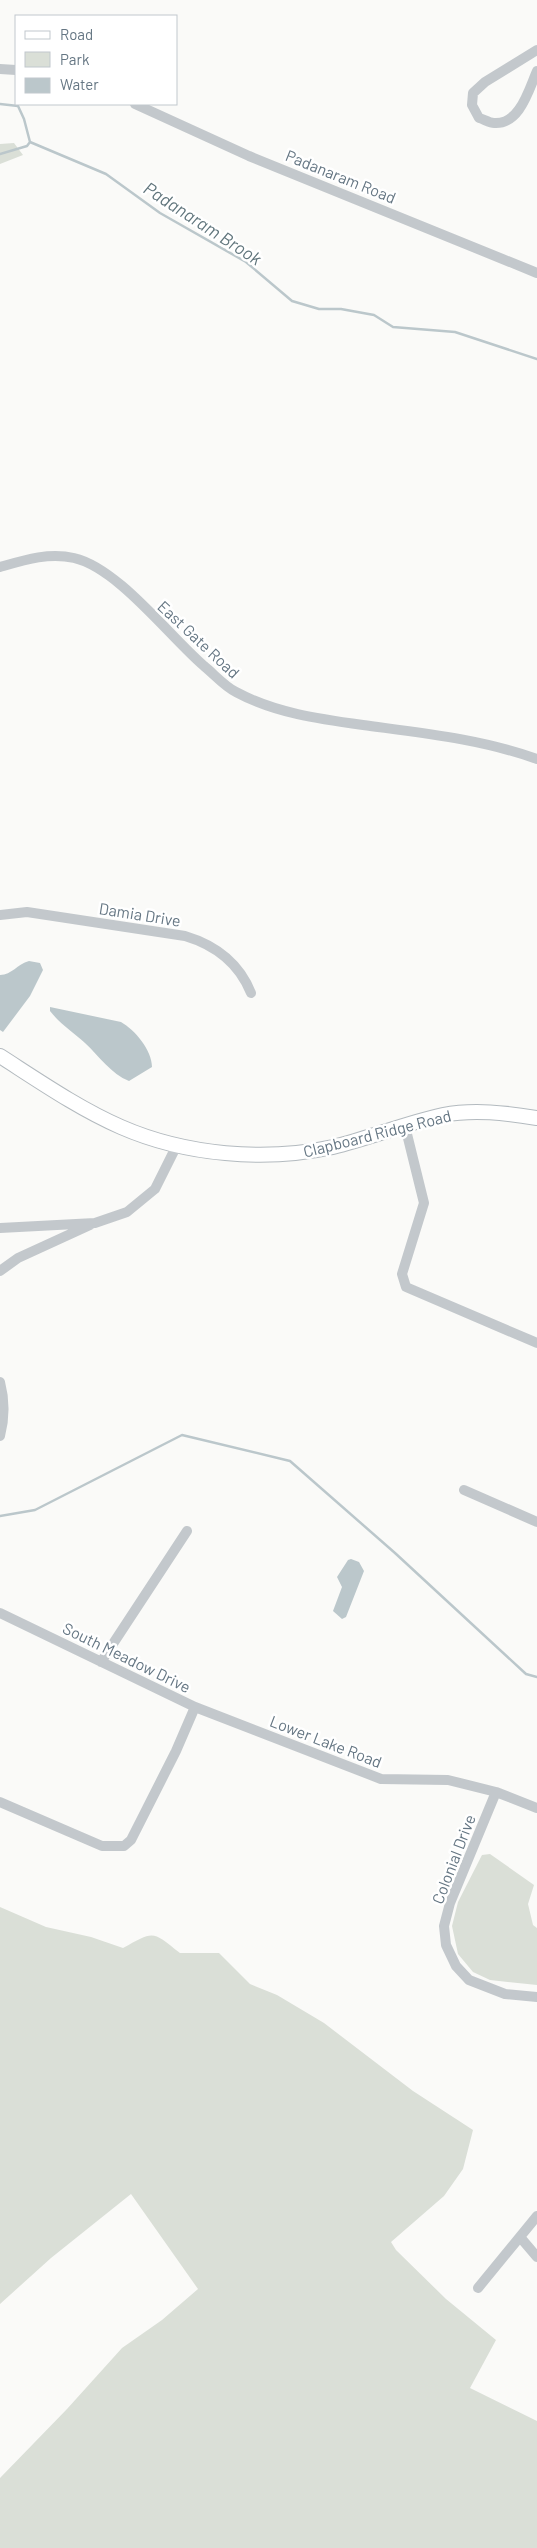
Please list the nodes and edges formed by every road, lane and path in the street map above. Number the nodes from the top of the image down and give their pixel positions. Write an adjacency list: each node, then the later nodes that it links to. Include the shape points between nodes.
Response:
1 (537, 50): 4 (street, via 485,82 474,93 472,105 479,118 494,123 508,120 520,109)
2 (0, 69): 3 (street)
3 (15, 70)
4 (537, 71)
5 (137, 105): 6 (street, Padanaram Road, via 249,156)
6 (537, 273)
7 (0, 567): 8 (street, East Gate Road, via 47,556 88,563 129,593 192,656 234,692 286,712 497,746)
8 (537, 760)
9 (0, 915): 10 (street, Damia Drive, via 26,912 185,936 206,943 224,955 245,977)
10 (251, 993)
11 (0, 1056): 14 (main road, Clapboard Ridge Road, via 96,1115)
12 (537, 1118): 13 (main road, Clapboard Ridge Road, via 462,1113)
13 (405, 1126): 14 (main road, Clapboard Ridge Road, via 303,1153 236,1153); 18 (street, via 424,1204 402,1274 406,1287)
14 (177, 1145): 15 (street, via 155,1190 127,1212)
15 (95, 1223): 16 (street); 17 (street, via 18,1258)
16 (0, 1228)
17 (0, 1271)
18 (537, 1343)
19 (0, 1382): 20 (street, via 4,1401)
20 (0, 1436)
21 (464, 1490): 22 (street)
22 (537, 1522)
23 (187, 1531): 25 (street)
24 (0, 1613): 25 (street, South Meadow Drive)
25 (101, 1662): 26 (street, South Meadow Drive)
26 (195, 1707): 27 (street, Lower Lake Road, via 381,1779 448,1780); 28 (street, South Meadow Drive, via 131,1840 124,1846 102,1846)
27 (496, 1792): 29 (street, Lower Lake Road); 30 (street, Colonial Drive, via 450,1903 444,1926 446,1945 456,1966 469,1980 505,1994)
28 (0, 1802)
29 (537, 1808)
30 (537, 1997)
31 (537, 2216): 32 (street)
32 (520, 2237): 33 (street); 34 (street)
33 (537, 2257)
34 (478, 2288)

